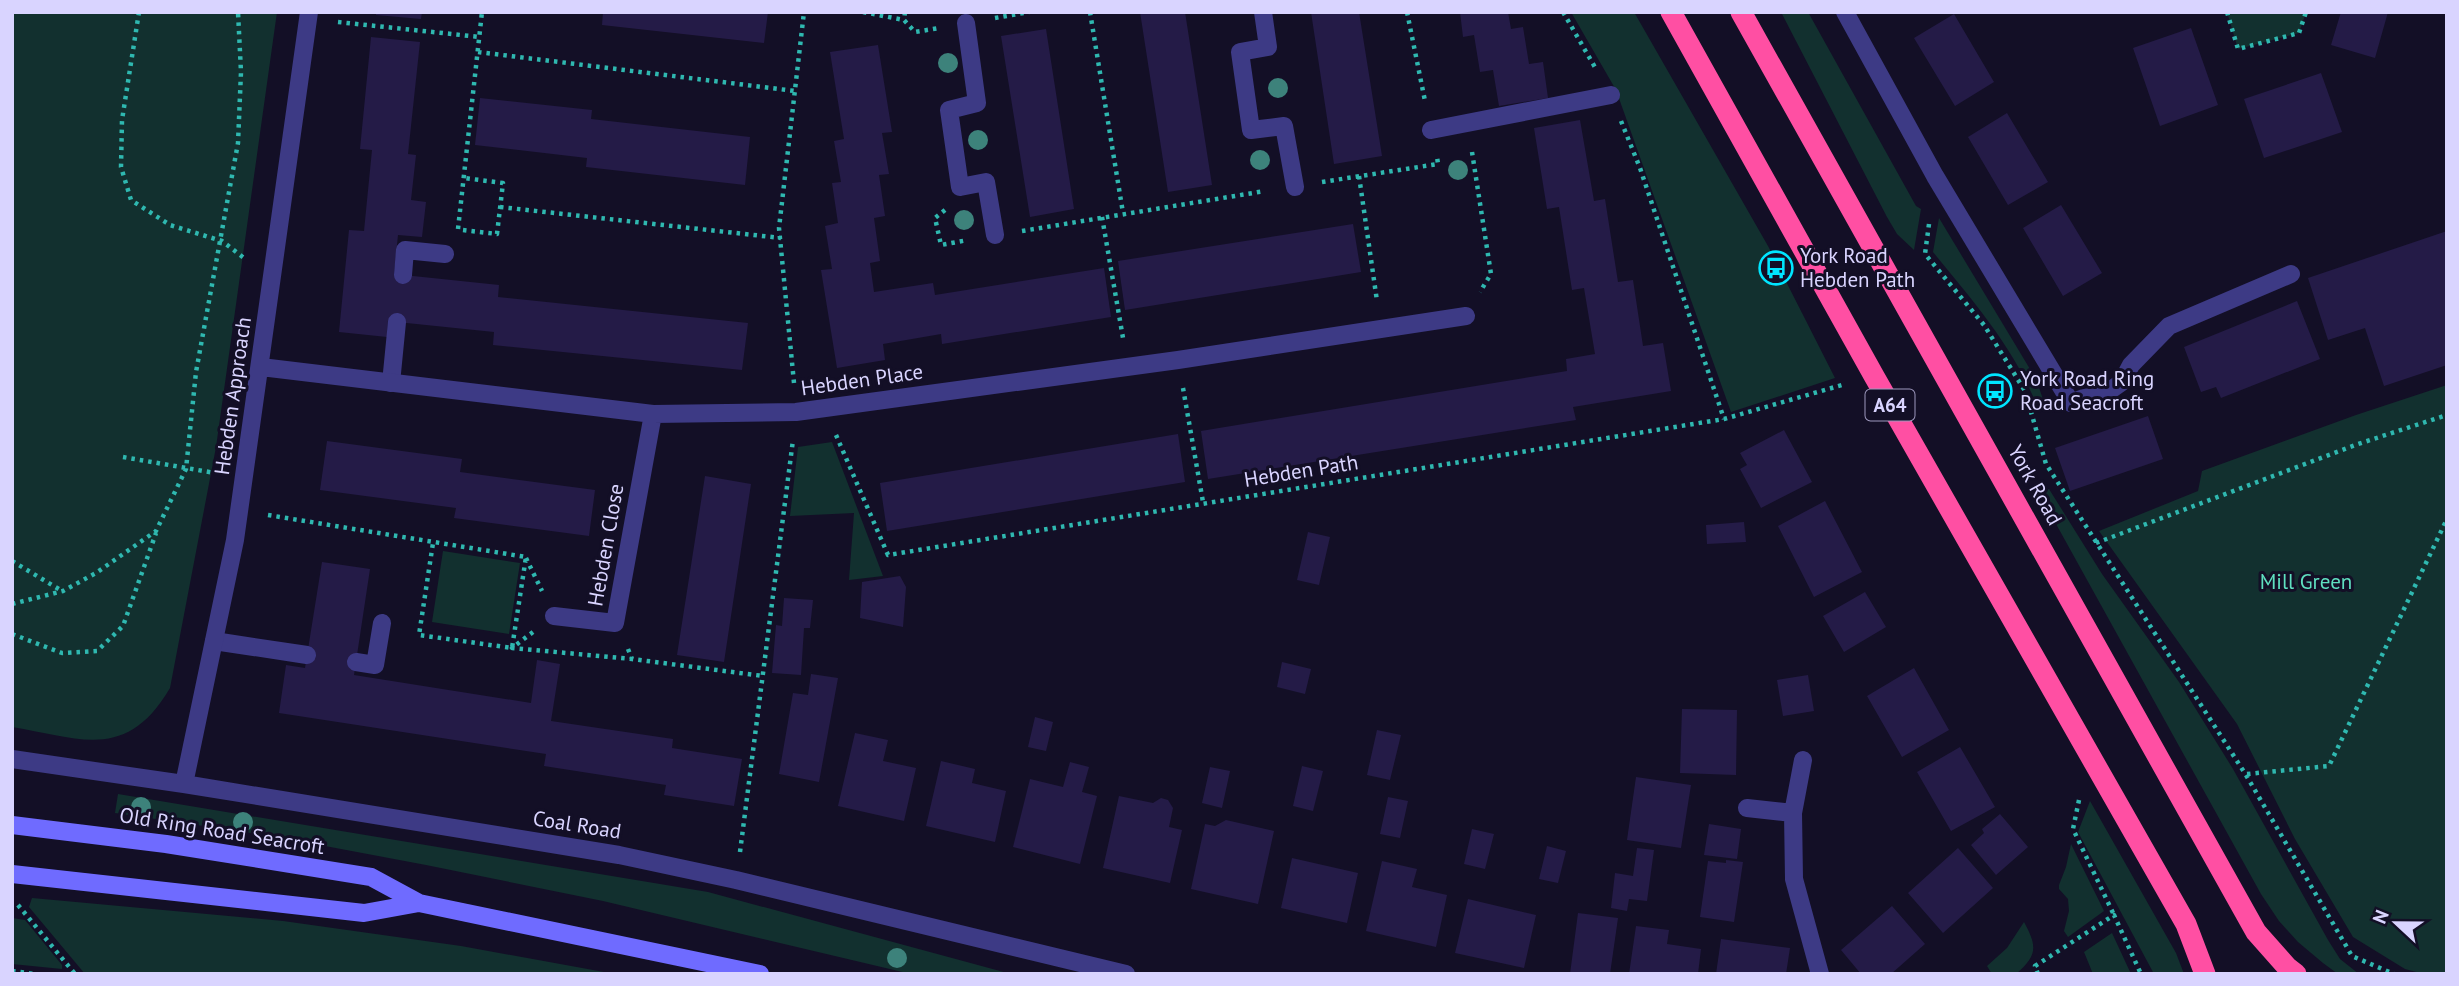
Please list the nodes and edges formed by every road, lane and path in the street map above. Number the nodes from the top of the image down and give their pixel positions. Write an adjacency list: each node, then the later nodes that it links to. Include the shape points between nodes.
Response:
1 (139, 12): 35 (path, via 122,120 121,167 131,200 170,225)
2 (238, 12): 35 (path, via 238,143)
3 (482, 12): 18 (path)
4 (804, 12): 20 (path)
5 (863, 12): 16 (path)
6 (1090, 12): 30 (path)
7 (1263, 12): 28 (street, via 1268,47 1240,52 1251,130 1284,126)
8 (1407, 12): 23 (path)
9 (1563, 12): 21 (path)
10 (1671, 12): 46 (highway, A64)
11 (1741, 12): 96 (highway, York Road, via 2256,932)
12 (1845, 12): 25 (street)
13 (2227, 12): 14 (path, via 2238,49 2300,33)
14 (2306, 12)
15 (308, 15): 18 (path); 39 (street, Hebden Approach)
16 (904, 20)
17 (966, 23): 27 (street, via 977,103 949,110)
18 (480, 37): 19 (path)
19 (478, 52): 20 (path); 26 (path)
20 (795, 91): 34 (path)
21 (1611, 95): 22 (street); 52 (path)
22 (1467, 123): 23 (street); 40 (path, via 1491,274)
23 (1432, 130): 24 (path, via 1438,164)
24 (1359, 176): 28 (path); 42 (path)
25 (1936, 176): 37 (street, via 2071,403 2105,394 2122,382 2131,365 2169,326); 61 (path, via 1925,254 1984,325 2025,391 2046,464)
26 (464, 178): 29 (path, via 503,183); 32 (path)
27 (960, 187): 33 (street, via 986,182); 33 (path, via 951,206 935,218 941,245)
28 (1295, 187): 30 (path)
29 (500, 207): 32 (path, via 497,234); 34 (path)
30 (1123, 213): 31 (path)
31 (1102, 217): 33 (path); 45 (path)
32 (458, 229): 36 (path, via 454,256)
33 (995, 235)
34 (781, 237): 49 (path)
35 (222, 241): 39 (path); 54 (path, via 196,372)
36 (445, 254): 38 (street, via 405,250)
37 (2291, 274)
38 (403, 275)
39 (273, 280): 44 (street, Hebden Approach)
40 (1466, 316): 42 (street, Hebden Place)
41 (397, 322): 47 (street)
42 (1381, 330): 43 (street, Hebden Place)
43 (1178, 360): 45 (street, Hebden Place); 56 (path)
44 (261, 367): 47 (street, Hebden Place); 55 (street, Hebden Approach)
45 (1128, 367): 48 (street, Hebden Place)
46 (1874, 376): 52 (path, Hebden Path); 95 (highway, A64, via 2186,924)
47 (391, 383): 50 (street, Hebden Place)
48 (824, 408): 49 (street, Hebden Place); 56 (path, Hebden Path, via 888,555)
49 (796, 412): 50 (street, Hebden Place); 73 (path)
50 (653, 414): 68 (street, Hebden Close)
51 (2447, 415): 61 (path, via 2358,443)
52 (1724, 419): 56 (path, Hebden Path)
53 (122, 457): 54 (path)
54 (187, 469): 55 (path); 59 (path)
55 (245, 476): 57 (street, Hebden Approach)
56 (1203, 502)
57 (239, 511): 60 (path); 70 (street, Hebden Approach)
58 (2447, 519): 76 (path, via 2329,766)
59 (156, 531): 64 (path); 69 (path, via 122,626 97,651 62,653)
60 (433, 543): 62 (path); 62 (path, via 419,635 512,648)
61 (2096, 543): 76 (path)
62 (526, 557): 66 (path)
63 (12, 561): 64 (path)
64 (63, 592): 65 (path)
65 (12, 604)
66 (554, 616): 68 (street, Hebden Close)
67 (382, 623): 72 (street, via 375,666)
68 (615, 623): 73 (path, via 632,659)
69 (12, 634)
70 (214, 641): 71 (street); 77 (street, Hebden Approach)
71 (307, 655)
72 (356, 662)
73 (763, 676): 83 (path)
74 (12, 759): 77 (street, Coal Road)
75 (1802, 760): 79 (street)
76 (2246, 775): 97 (path, via 2352,956)
77 (184, 784): 83 (street, Coal Road, via 619,855)
78 (1747, 808): 79 (street)
79 (1793, 813): 92 (street, via 1794,879)
80 (2074, 818): 86 (path, via 2073,829)
81 (12, 824): 84 (main road, Old Ring Road Seacroft, via 371,877)
82 (12, 874): 84 (main road, Old Ring Road Seacroft, via 363,913)
83 (736, 880): 91 (street, Coal Road)
84 (419, 903): 90 (main road, Old Ring Road Seacroft)
85 (12, 904): 89 (path, via 20,905)
86 (2115, 915): 93 (path, via 2035,967); 94 (path)
87 (12, 971): 88 (path)
88 (35, 974)
89 (75, 974)
90 (760, 974)
91 (1126, 974)
92 (1820, 974)
93 (2038, 974)
94 (2141, 974)
95 (2205, 974)
96 (2296, 974)
97 (2395, 974)

